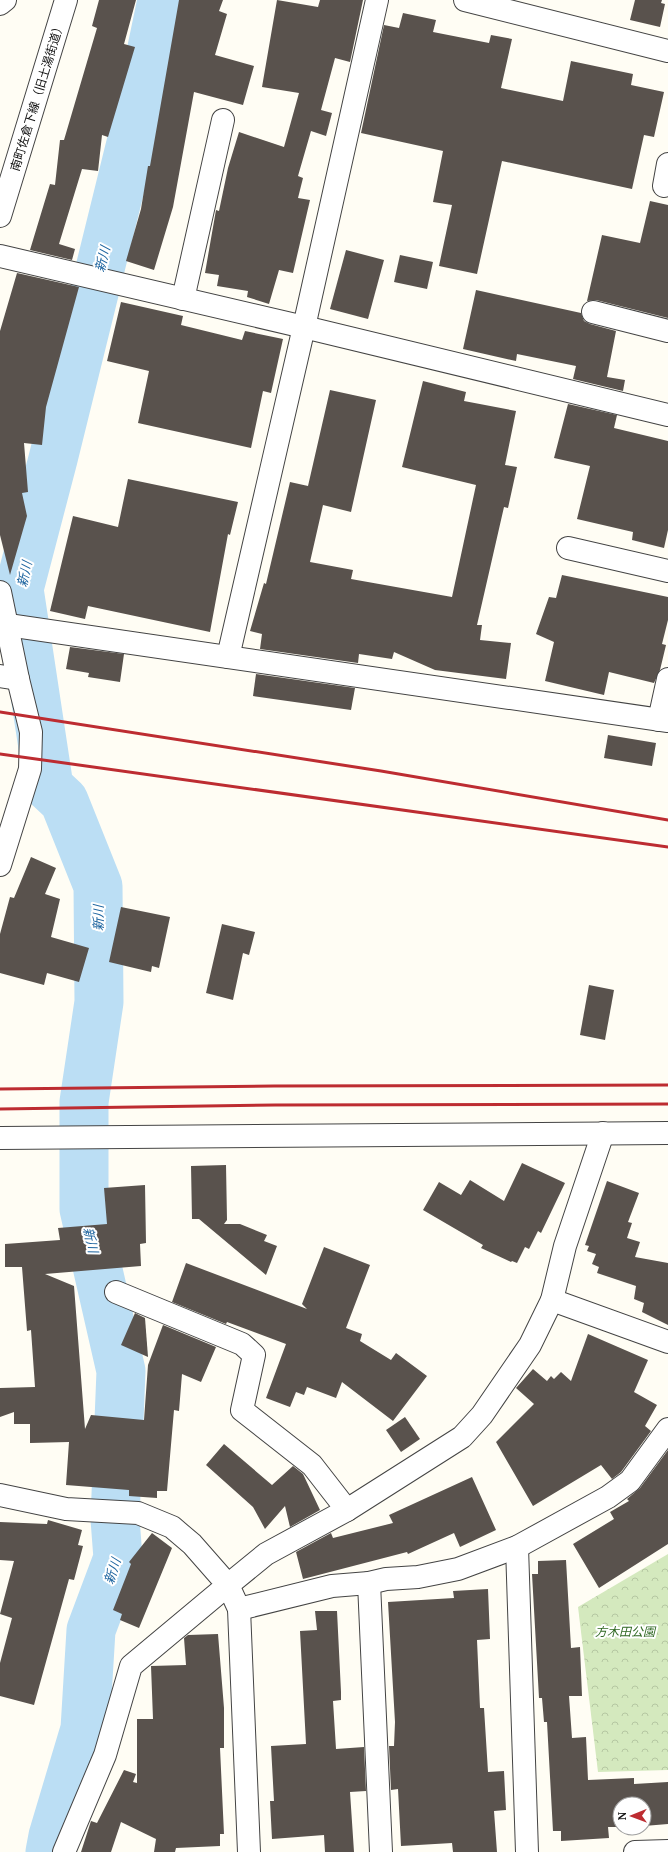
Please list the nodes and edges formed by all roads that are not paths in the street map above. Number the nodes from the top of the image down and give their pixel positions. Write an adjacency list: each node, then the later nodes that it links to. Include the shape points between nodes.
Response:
1 (5, 0): 5 (street)
2 (66, 0): 10 (street, 南町佐倉下線（旧土湯街道）)
3 (377, 0): 14 (street)
4 (464, 0): 6 (street)
5 (0, 4)
6 (668, 51)
7 (223, 120): 12 (street)
8 (668, 164): 9 (street)
9 (664, 186)
10 (0, 216)
11 (0, 256): 12 (street)
12 (183, 299): 14 (street)
13 (593, 312): 15 (street)
14 (304, 327): 16 (street); 21 (street)
15 (668, 331)
16 (668, 415)
17 (568, 548): 18 (street)
18 (668, 571)
19 (0, 592): 20 (street)
20 (8, 625): 21 (street); 22 (street)
21 (228, 657): 24 (street)
22 (9, 677): 25 (street, via 31,732 30,769)
23 (668, 679): 24 (street)
24 (663, 720)
25 (0, 865)
26 (603, 1133): 27 (street); 28 (street); 30 (street, via 566,1246)
27 (668, 1133)
28 (0, 1138)
29 (116, 1292): 34 (street, via 242,1344 254,1355 242,1410 312,1465)
30 (552, 1300): 31 (street); 34 (street, via 530,1345 482,1415 462,1436)
31 (668, 1342)
32 (668, 1430): 35 (street, via 630,1481 608,1497)
33 (0, 1495): 37 (street, via 66,1509 138,1513 172,1527 192,1544)
34 (347, 1510): 37 (street, via 266,1554)
35 (517, 1547): 36 (street, via 458,1569); 43 (street)
36 (369, 1583): 38 (street, via 332,1586); 42 (street)
37 (228, 1585): 38 (street); 40 (street, via 130,1666 105,1755)
38 (239, 1609): 41 (street)
39 (668, 1851): 44 (street)
40 (64, 1852)
41 (249, 1852)
42 (381, 1852)
43 (527, 1852)
44 (635, 1852)

